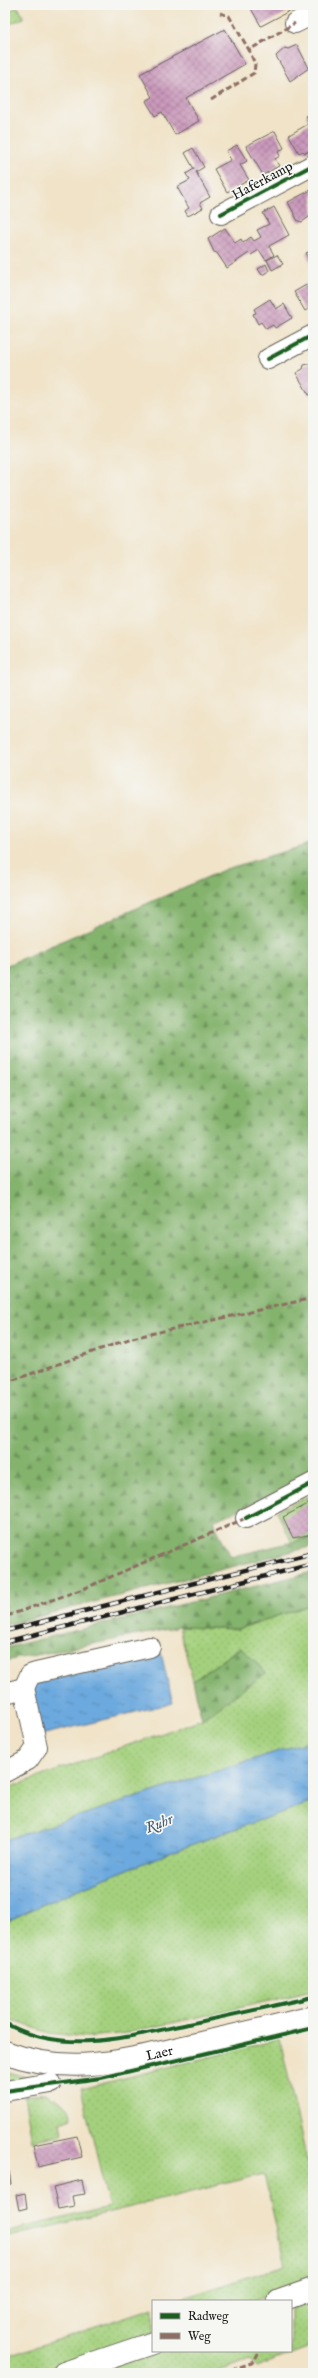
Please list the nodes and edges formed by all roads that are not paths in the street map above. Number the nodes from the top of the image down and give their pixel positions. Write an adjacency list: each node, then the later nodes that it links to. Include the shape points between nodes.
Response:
1 (313, 14): 2 (street)
2 (295, 23)
3 (313, 165): 4 (street, Haferkamp)
4 (221, 214)
5 (313, 335): 6 (street)
6 (268, 359)
7 (313, 1483): 8 (street)
8 (246, 1518)
9 (150, 1647): 10 (street, via 36,1673 30,1675 25,1683)
10 (14, 1691): 11 (street, via 37,1747 28,1760)
11 (5, 1772)
12 (313, 2017): 13 (main road, Laer, via 146,2056 95,2065 40,2063)
13 (5, 2052)
14 (50, 2084): 15 (street)
15 (5, 2091)
16 (313, 2289): 17 (main road)
17 (282, 2300)
18 (152, 2343): 19 (main road)
19 (64, 2373)

